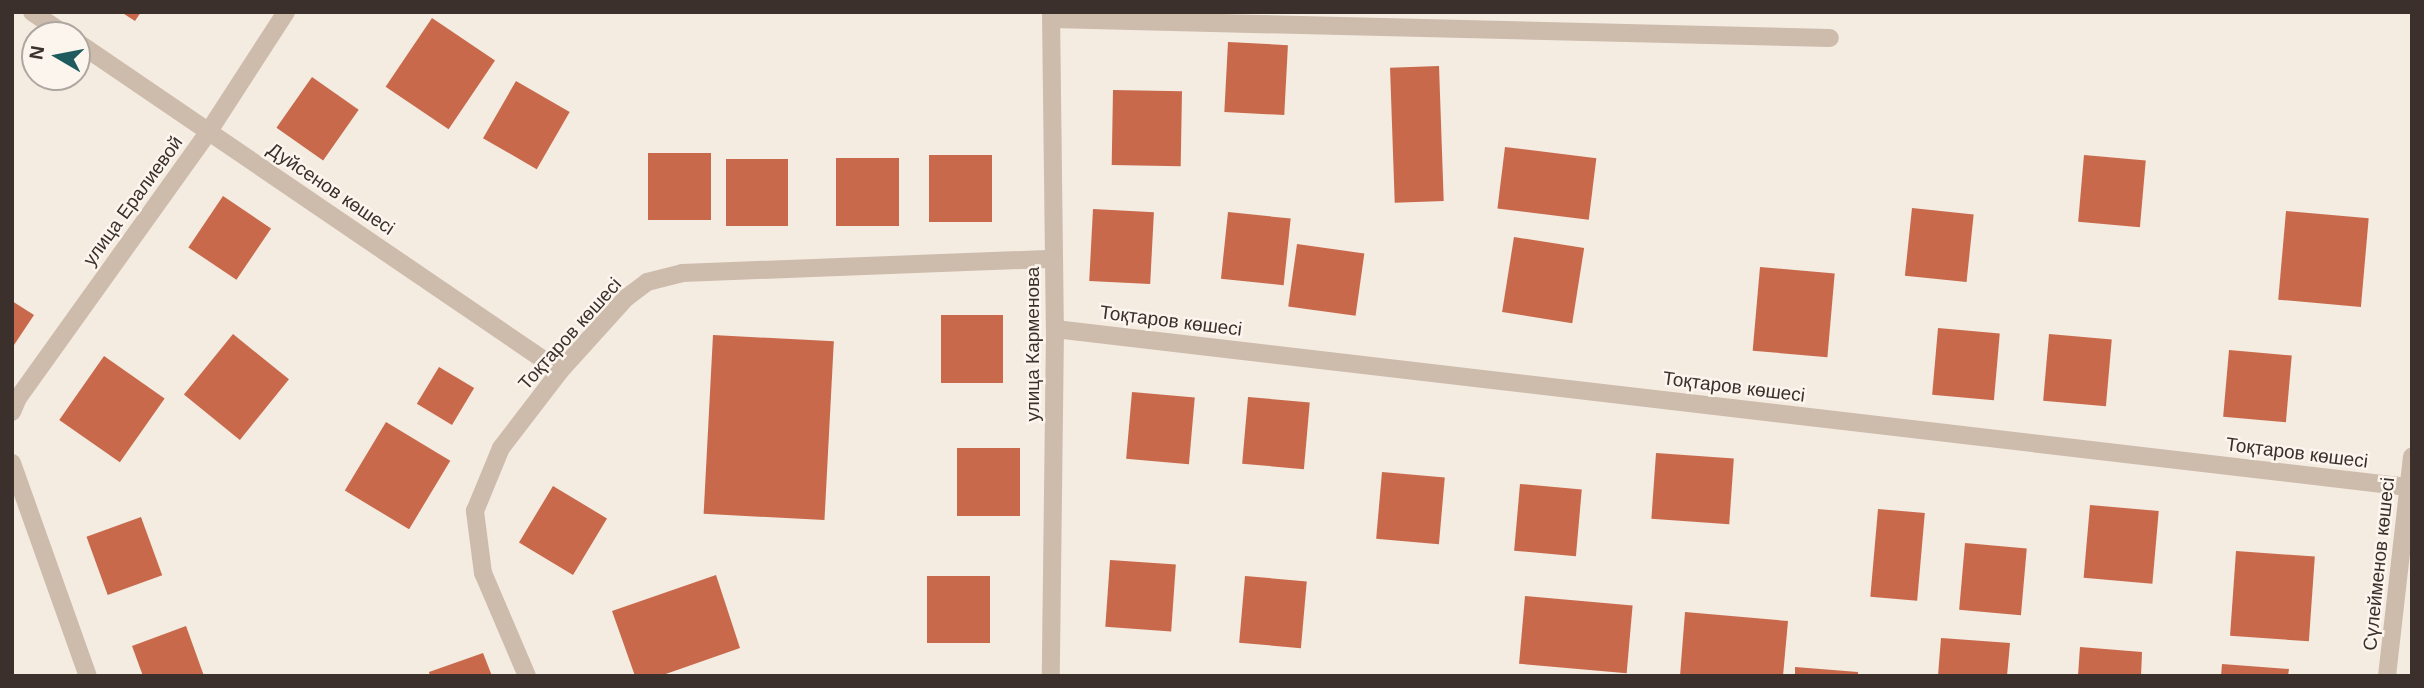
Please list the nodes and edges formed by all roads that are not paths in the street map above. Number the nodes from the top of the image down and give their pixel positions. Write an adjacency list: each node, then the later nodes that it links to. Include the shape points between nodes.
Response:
1 (286, 12): 5 (street, улица Ералиевой)
2 (1051, 16): 3 (street); 6 (street, улица Карменова)
3 (1830, 38)
4 (91, 51): 5 (street, Дуйсенов көшесі)
5 (209, 131): 8 (street, Дуйсенов көшесі); 9 (street, улица Ералиевой)
6 (1055, 259): 7 (street, улица Карменова); 8 (street, Тоқтаров көшесі, via 682,273 647,282 626,298)
7 (1055, 329): 12 (street, Тоқтаров көшесі); 15 (street, улица Карменова)
8 (560, 371): 14 (street, Тоқтаров көшесі, via 501,448 475,511 483,573)
9 (12, 412)
10 (2412, 456): 12 (street, Сүлейменов көшесі)
11 (12, 463): 13 (street)
12 (2408, 487): 16 (street, Сүлейменов көшесі)
13 (88, 676)
14 (527, 676)
15 (1051, 676)
16 (2387, 676)

